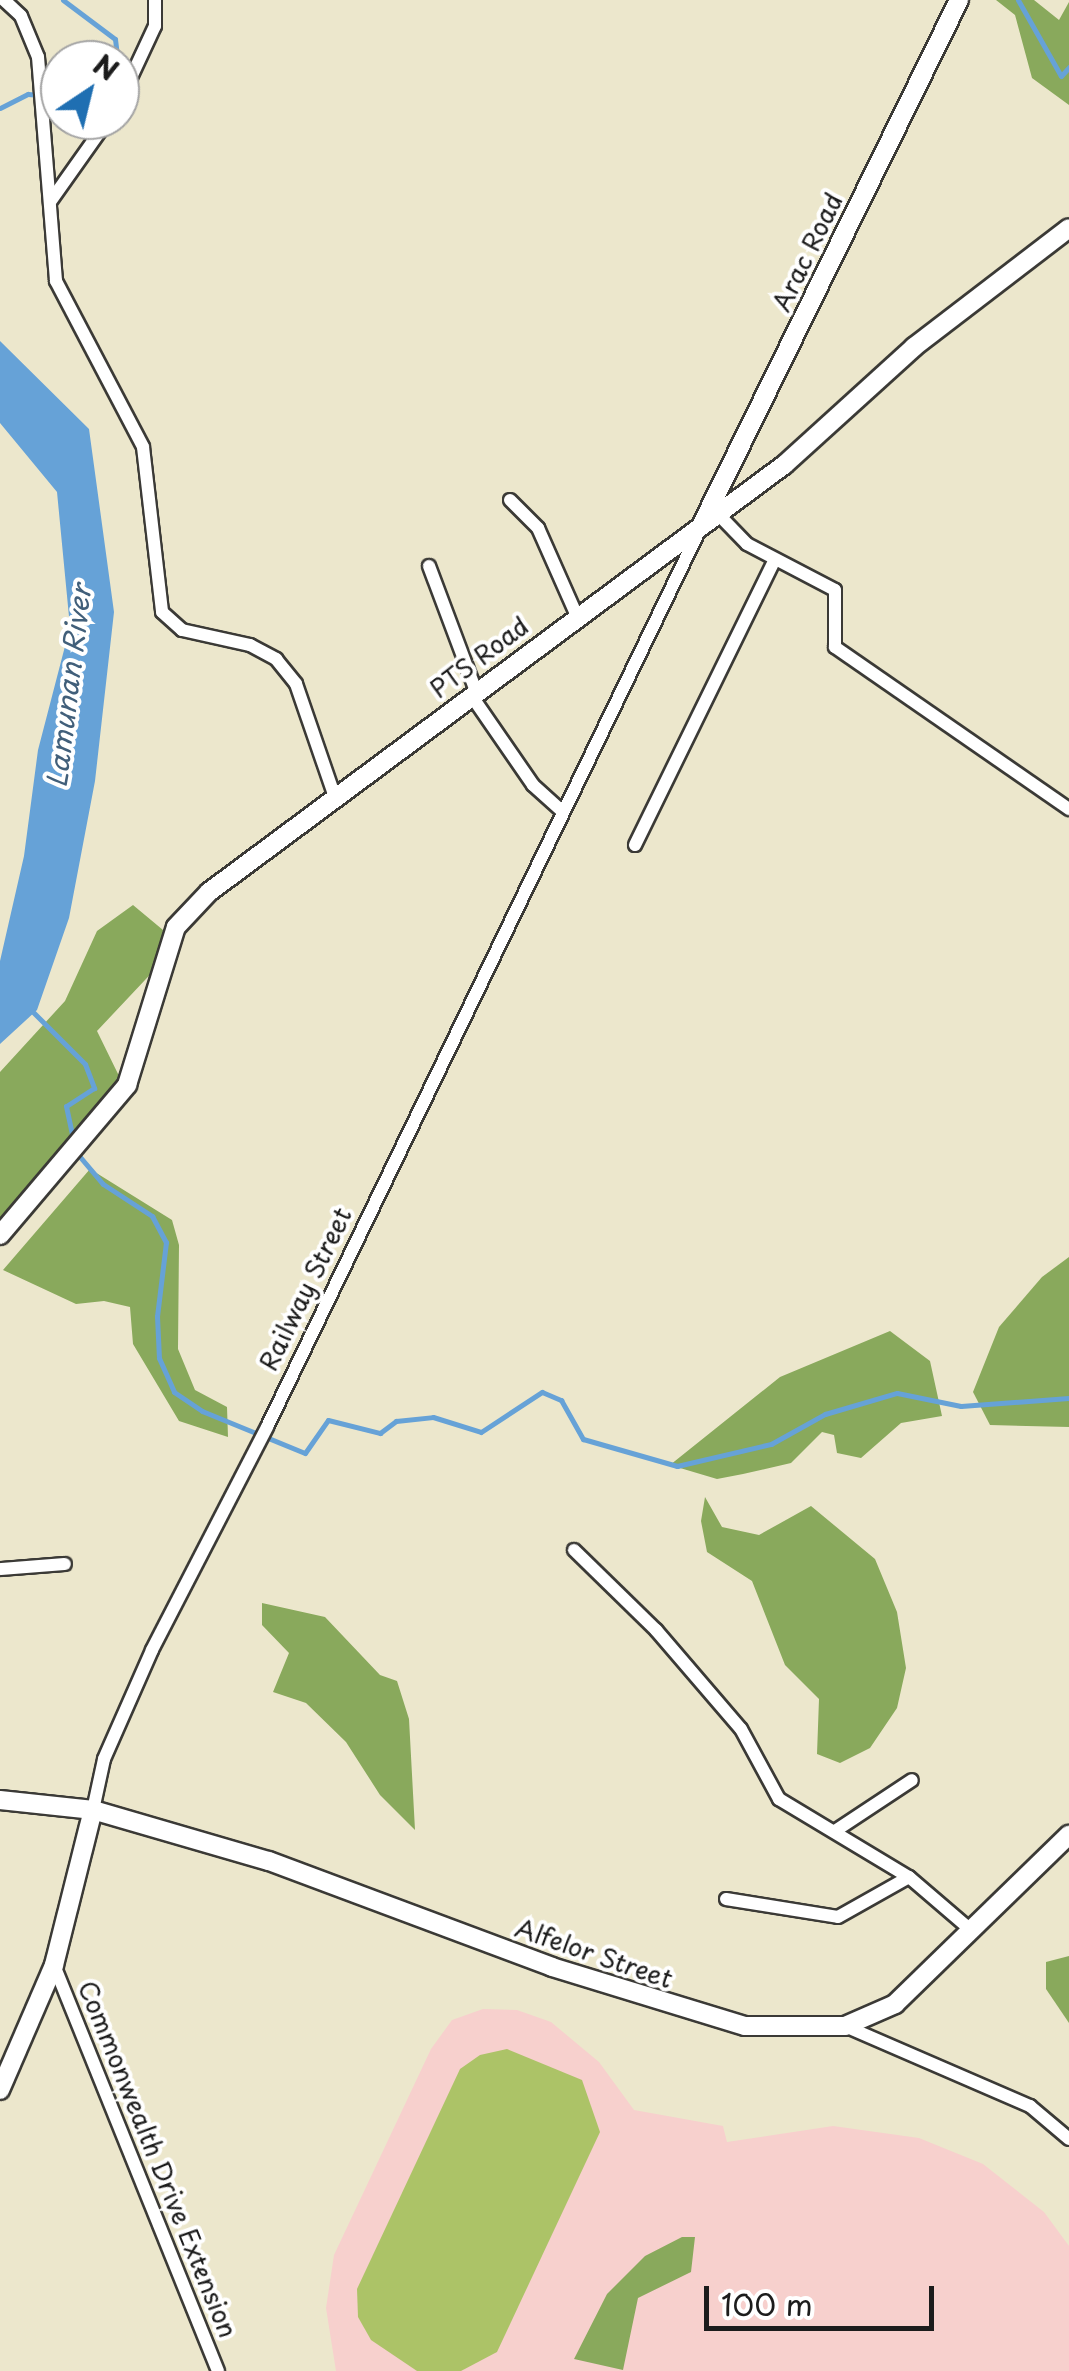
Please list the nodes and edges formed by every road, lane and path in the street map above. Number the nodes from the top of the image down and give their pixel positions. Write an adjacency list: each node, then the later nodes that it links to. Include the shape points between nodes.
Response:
1 (4, 0): 6 (street, via 21,16 38,57)
2 (155, 0): 4 (street, via 154,26)
3 (959, 0): 10 (street, Arac Road)
4 (140, 57)
5 (94, 140): 6 (street)
6 (50, 202): 15 (street, via 56,281 143,447 162,612 182,630 250,645 276,659 296,684)
7 (1067, 233): 9 (street, PTS Road, via 914,347 784,464)
8 (510, 500): 13 (street, via 538,528)
9 (717, 514): 10 (street, PTS Road); 11 (street)
10 (701, 526): 13 (street, PTS Road); 17 (street, Railway Street)
11 (775, 560): 16 (street, via 835,590 835,648); 18 (street)
12 (429, 566): 14 (street)
13 (577, 616): 14 (street, PTS Road)
14 (473, 693): 15 (street, PTS Road); 17 (street, via 533,785)
15 (335, 797): 19 (street, PTS Road, via 209,892 176,927 127,1085)
16 (1069, 808)
17 (562, 811): 25 (street, Railway Street, via 152,1650 104,1759)
18 (635, 846)
19 (0, 1235)
20 (574, 1550): 26 (street, via 656,1630 741,1729 780,1799)
21 (65, 1564): 22 (street)
22 (0, 1569)
23 (912, 1780): 26 (street)
24 (0, 1800): 25 (street, Alfelor Street)
25 (93, 1810): 31 (street, Railway Street); 32 (street, Alfelor Street, via 268,1861 699,2016 745,2026)
26 (835, 1832): 28 (street)
27 (1069, 1835): 30 (street)
28 (908, 1877): 29 (street, via 838,1918); 30 (street)
29 (726, 1899)
30 (972, 1931): 32 (street, via 895,2004)
31 (54, 1964): 33 (street, Railway Street); 35 (street, Commonwealth Drive Extension)
32 (845, 2026): 34 (street, Alfelor Street, via 1030,2106)
33 (0, 2090)
34 (1069, 2139)
35 (218, 2371)

